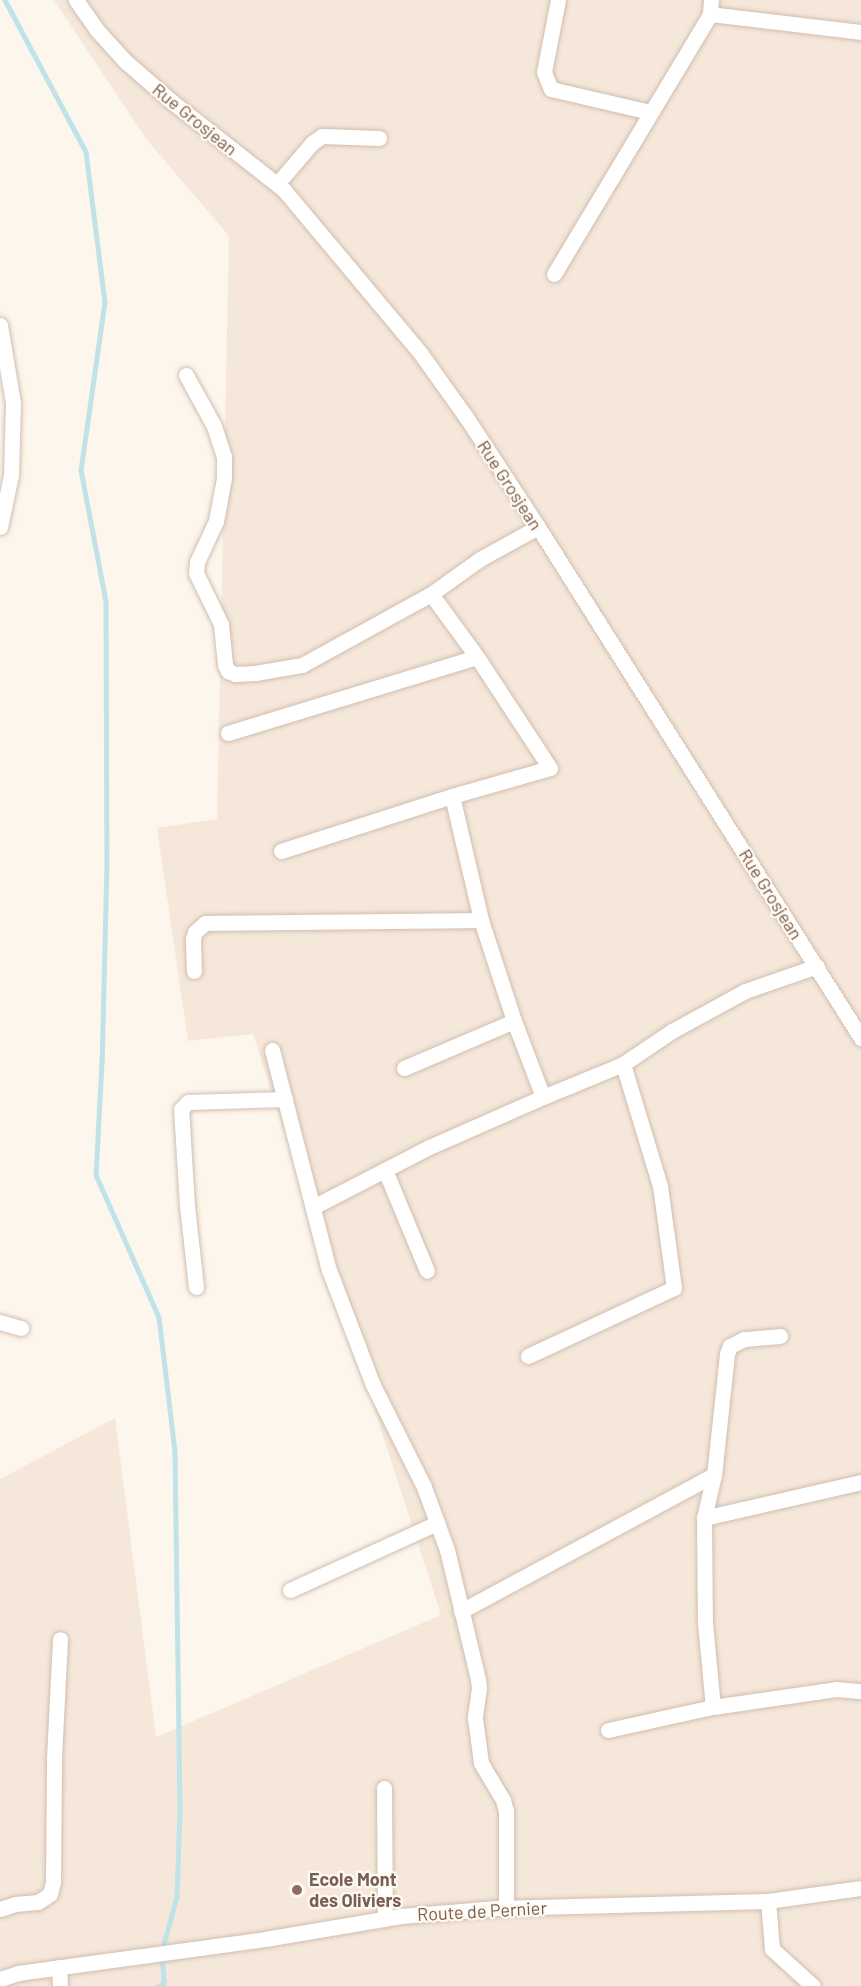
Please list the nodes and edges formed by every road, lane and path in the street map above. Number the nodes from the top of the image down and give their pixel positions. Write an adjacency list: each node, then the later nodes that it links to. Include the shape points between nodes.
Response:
1 (76, 0): 7 (street, Rue Grosjean, via 125,61)
2 (558, 0): 5 (street, via 544,72 551,89)
3 (710, 7): 4 (street); 5 (street)
4 (861, 32)
5 (650, 112): 8 (street)
6 (380, 138): 7 (street, via 321,136)
7 (277, 184): 12 (street, Rue Grosjean, via 421,354)
8 (554, 274)
9 (0, 325): 11 (street, via 13,403 11,475)
10 (186, 375): 13 (street, via 214,426 224,457 216,521 197,562 196,573 220,624 228,671 255,673 302,665)
11 (0, 527)
12 (538, 527): 13 (street, via 480,559); 19 (street, Rue Grosjean)
13 (430, 594): 14 (street)
14 (477, 657): 15 (street); 16 (street, via 550,768)
15 (228, 733)
16 (452, 796): 17 (street); 18 (street)
17 (281, 851)
18 (481, 920): 20 (street, via 206,923 193,939); 21 (street)
19 (817, 966): 22 (street, Rue Grosjean); 24 (street, via 745,991 672,1031)
20 (194, 971)
21 (514, 1021): 25 (street); 26 (street)
22 (861, 1038)
23 (272, 1050): 27 (street)
24 (623, 1064): 26 (street); 35 (street, via 660,1186 674,1288)
25 (404, 1068)
26 (543, 1097): 28 (street)
27 (285, 1100): 29 (street); 31 (street, via 188,1102 182,1109)
28 (385, 1170): 29 (street); 30 (street)
29 (313, 1207): 39 (street, via 329,1270 372,1385 412,1462)
30 (427, 1271)
31 (196, 1287)
32 (0, 1322): 33 (street)
33 (21, 1328)
34 (780, 1336): 36 (street, via 735,1342 727,1354)
35 (528, 1356)
36 (714, 1475): 38 (street); 41 (street)
37 (861, 1482): 38 (street)
38 (704, 1518): 44 (street, via 705,1623)
39 (437, 1523): 40 (street); 41 (street)
40 (290, 1590)
41 (461, 1611): 49 (street, via 479,1688 475,1718 481,1763 506,1811)
42 (60, 1639): 50 (street, via 53,1882 50,1894 38,1902)
43 (861, 1691): 44 (street, via 836,1689)
44 (713, 1707): 45 (street)
45 (608, 1730)
46 (384, 1788): 51 (street)
47 (861, 1888): 48 (street, Route de Pernier)
48 (768, 1901): 49 (street, Route de Pernier); 55 (street, via 772,1948)
49 (506, 1908): 51 (street, Route de Pernier)
50 (0, 1909)
51 (385, 1918): 52 (street, Route de Pernier)
52 (58, 1967): 53 (street, Route de Pernier); 54 (street)
53 (0, 1979)
54 (60, 1986)
55 (813, 1986)

